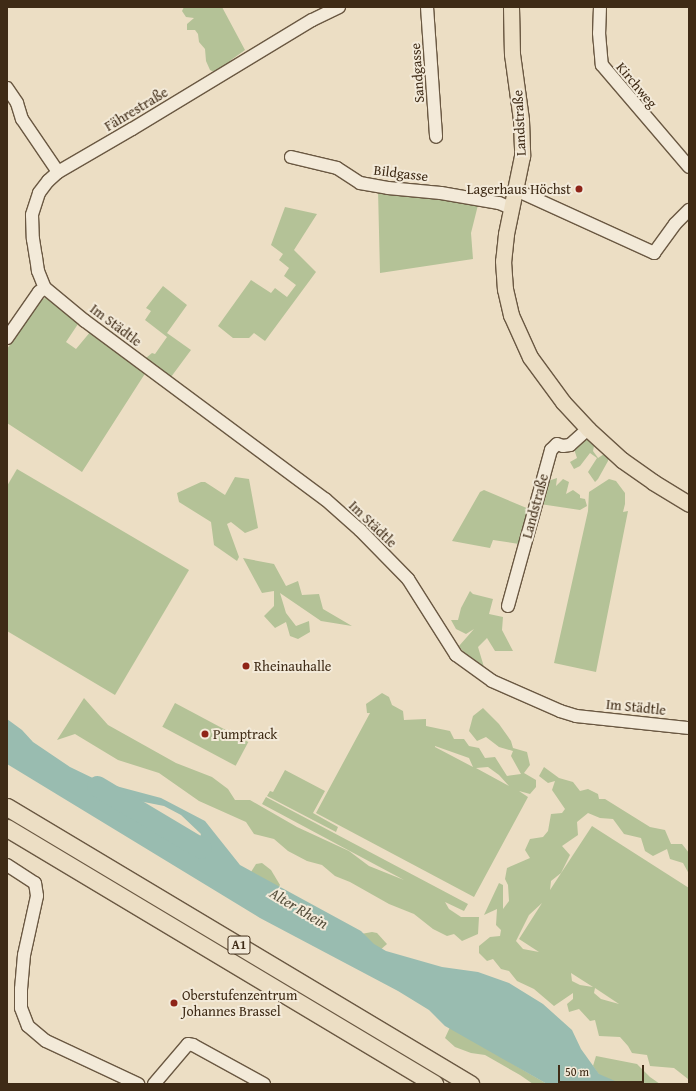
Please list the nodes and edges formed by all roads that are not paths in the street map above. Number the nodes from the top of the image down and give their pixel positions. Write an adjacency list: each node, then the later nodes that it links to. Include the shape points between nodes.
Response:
1 (339, 7): 9 (street, Fährestraße, via 312,20)
2 (427, 7): 6 (street, Sandgasse)
3 (511, 7): 10 (main road, Landstraße, via 512,54 521,120 522,156)
4 (600, 7): 8 (street, Kirchweg, via 599,38 602,65)
5 (7, 88): 9 (street, via 17,103 29,131)
6 (436, 137)
7 (291, 157): 11 (street, Bildgasse, via 337,168 360,183 441,193)
8 (689, 167)
9 (58, 172): 13 (street, Fährestraße, via 39,193 32,215 37,264)
10 (516, 190): 11 (main road, Landstraße); 12 (street, via 654,254 675,224)
11 (511, 208): 15 (main road, Landstraße, via 503,261 505,289 511,314 530,357 563,402)
12 (689, 210)
13 (45, 288): 14 (street, via 39,292); 18 (street, Im Städtle, via 85,322 331,504 408,579 456,655 492,682 576,716)
14 (7, 338)
15 (588, 429): 16 (main road, Landstraße, via 622,460); 17 (street, Landstraße, via 570,445 557,444 551,450)
16 (689, 504)
17 (508, 606)
18 (689, 728)
19 (7, 807): 26 (highway, A1)
20 (7, 828): 25 (highway, A1)
21 (7, 865): 22 (street, via 35,883 37,896 24,955 21,989 21,1008 28,1026 46,1041)
22 (138, 1084)
23 (154, 1084): 24 (street, via 188,1044)
24 (264, 1084)
25 (434, 1084)
26 (470, 1084)

